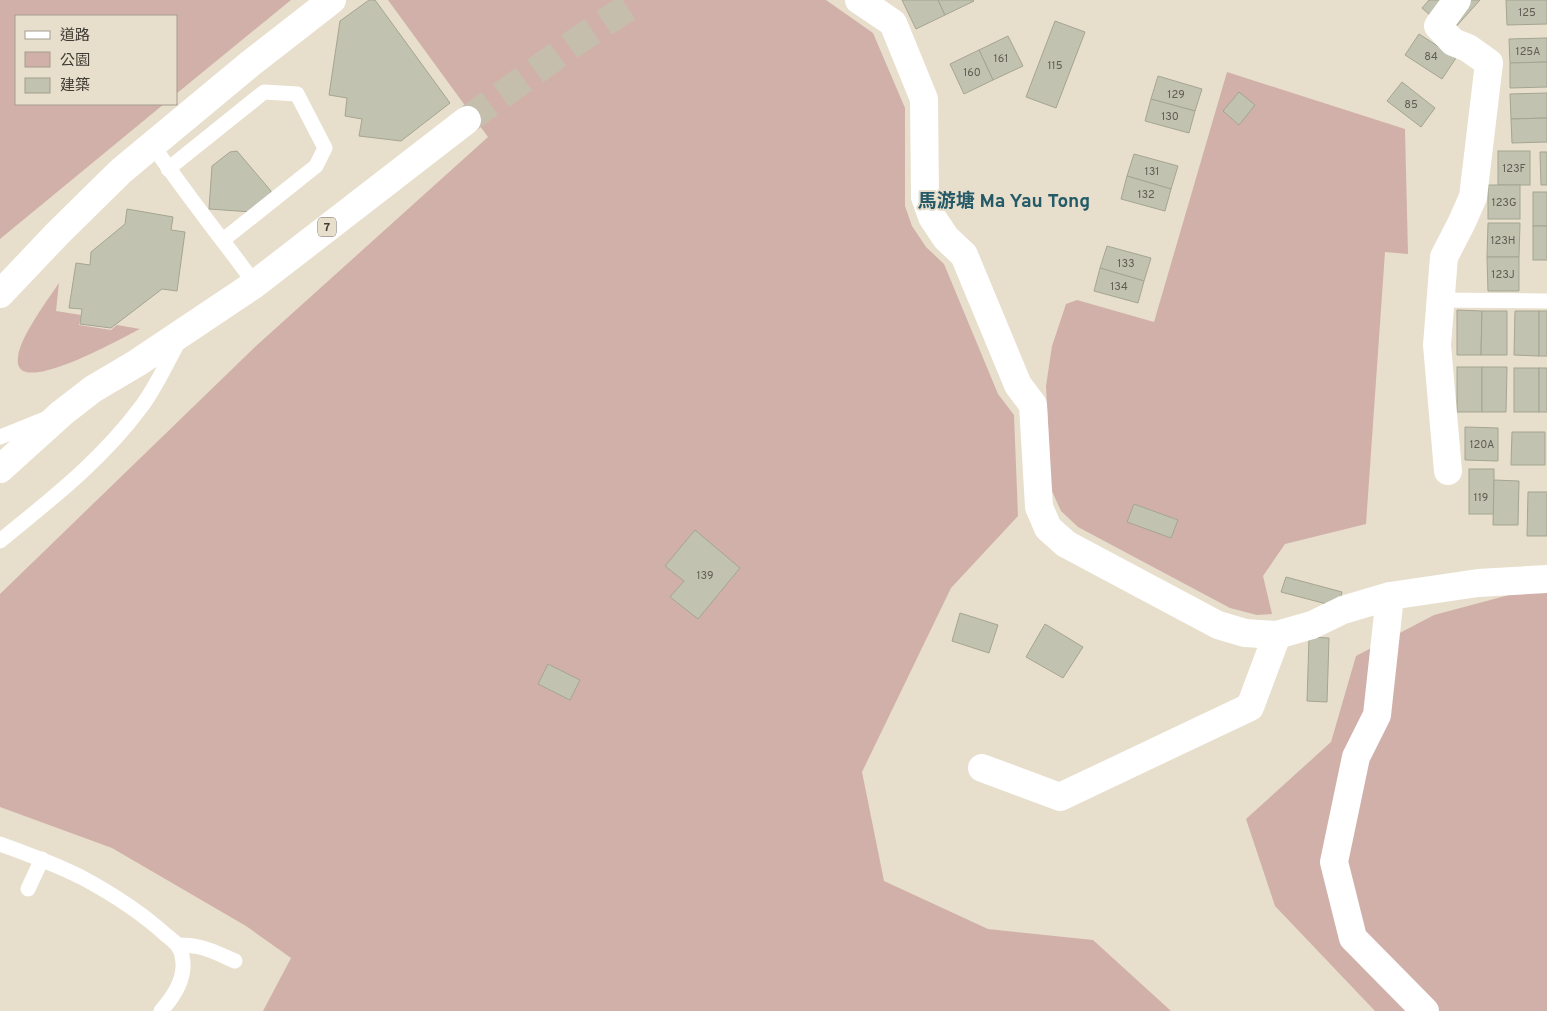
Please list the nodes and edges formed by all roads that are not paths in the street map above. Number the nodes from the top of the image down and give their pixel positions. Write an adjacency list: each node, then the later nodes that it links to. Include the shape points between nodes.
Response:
1 (332, 0): 5 (main road)
2 (859, 0): 20 (main road, via 893,23 924,99 925,196 932,217 946,238 964,255 1018,384 1034,405 1039,507 1048,528 1066,544 1218,625 1245,633)
3 (1457, 0): 10 (main road, via 1438,26 1454,42 1489,63 1473,197 1444,257)
4 (467, 120): 8 (main road, 7)
5 (152, 144): 6 (lane); 9 (main road, via 58,233)
6 (168, 169): 7 (lane); 7 (lane, via 264,92 296,94 325,148 316,166)
7 (223, 240): 8 (lane)
8 (255, 284): 12 (main road, 7)
9 (0, 294)
10 (1440, 300): 11 (lane); 16 (main road, via 1437,345)
11 (1547, 301)
12 (185, 331): 13 (main road, 7, via 93,389); 17 (lane, via 142,406 102,453)
13 (62, 413): 14 (lane); 15 (main road, 7)
14 (0, 437)
15 (0, 469)
16 (1448, 471)
17 (0, 541)
18 (1547, 579): 19 (main road, via 1478,583)
19 (1390, 596): 20 (main road); 28 (main road, via 1377,715 1356,757 1334,862 1354,938)
20 (1277, 635): 21 (main road, via 1250,707 1060,797)
21 (982, 768)
22 (0, 844): 23 (lane)
23 (42, 859): 24 (lane); 25 (lane, via 123,903)
24 (28, 889)
25 (178, 945): 26 (lane, via 203,947); 27 (lane, via 182,956 181,979)
26 (235, 960)
27 (161, 1011)
28 (1425, 1011)

